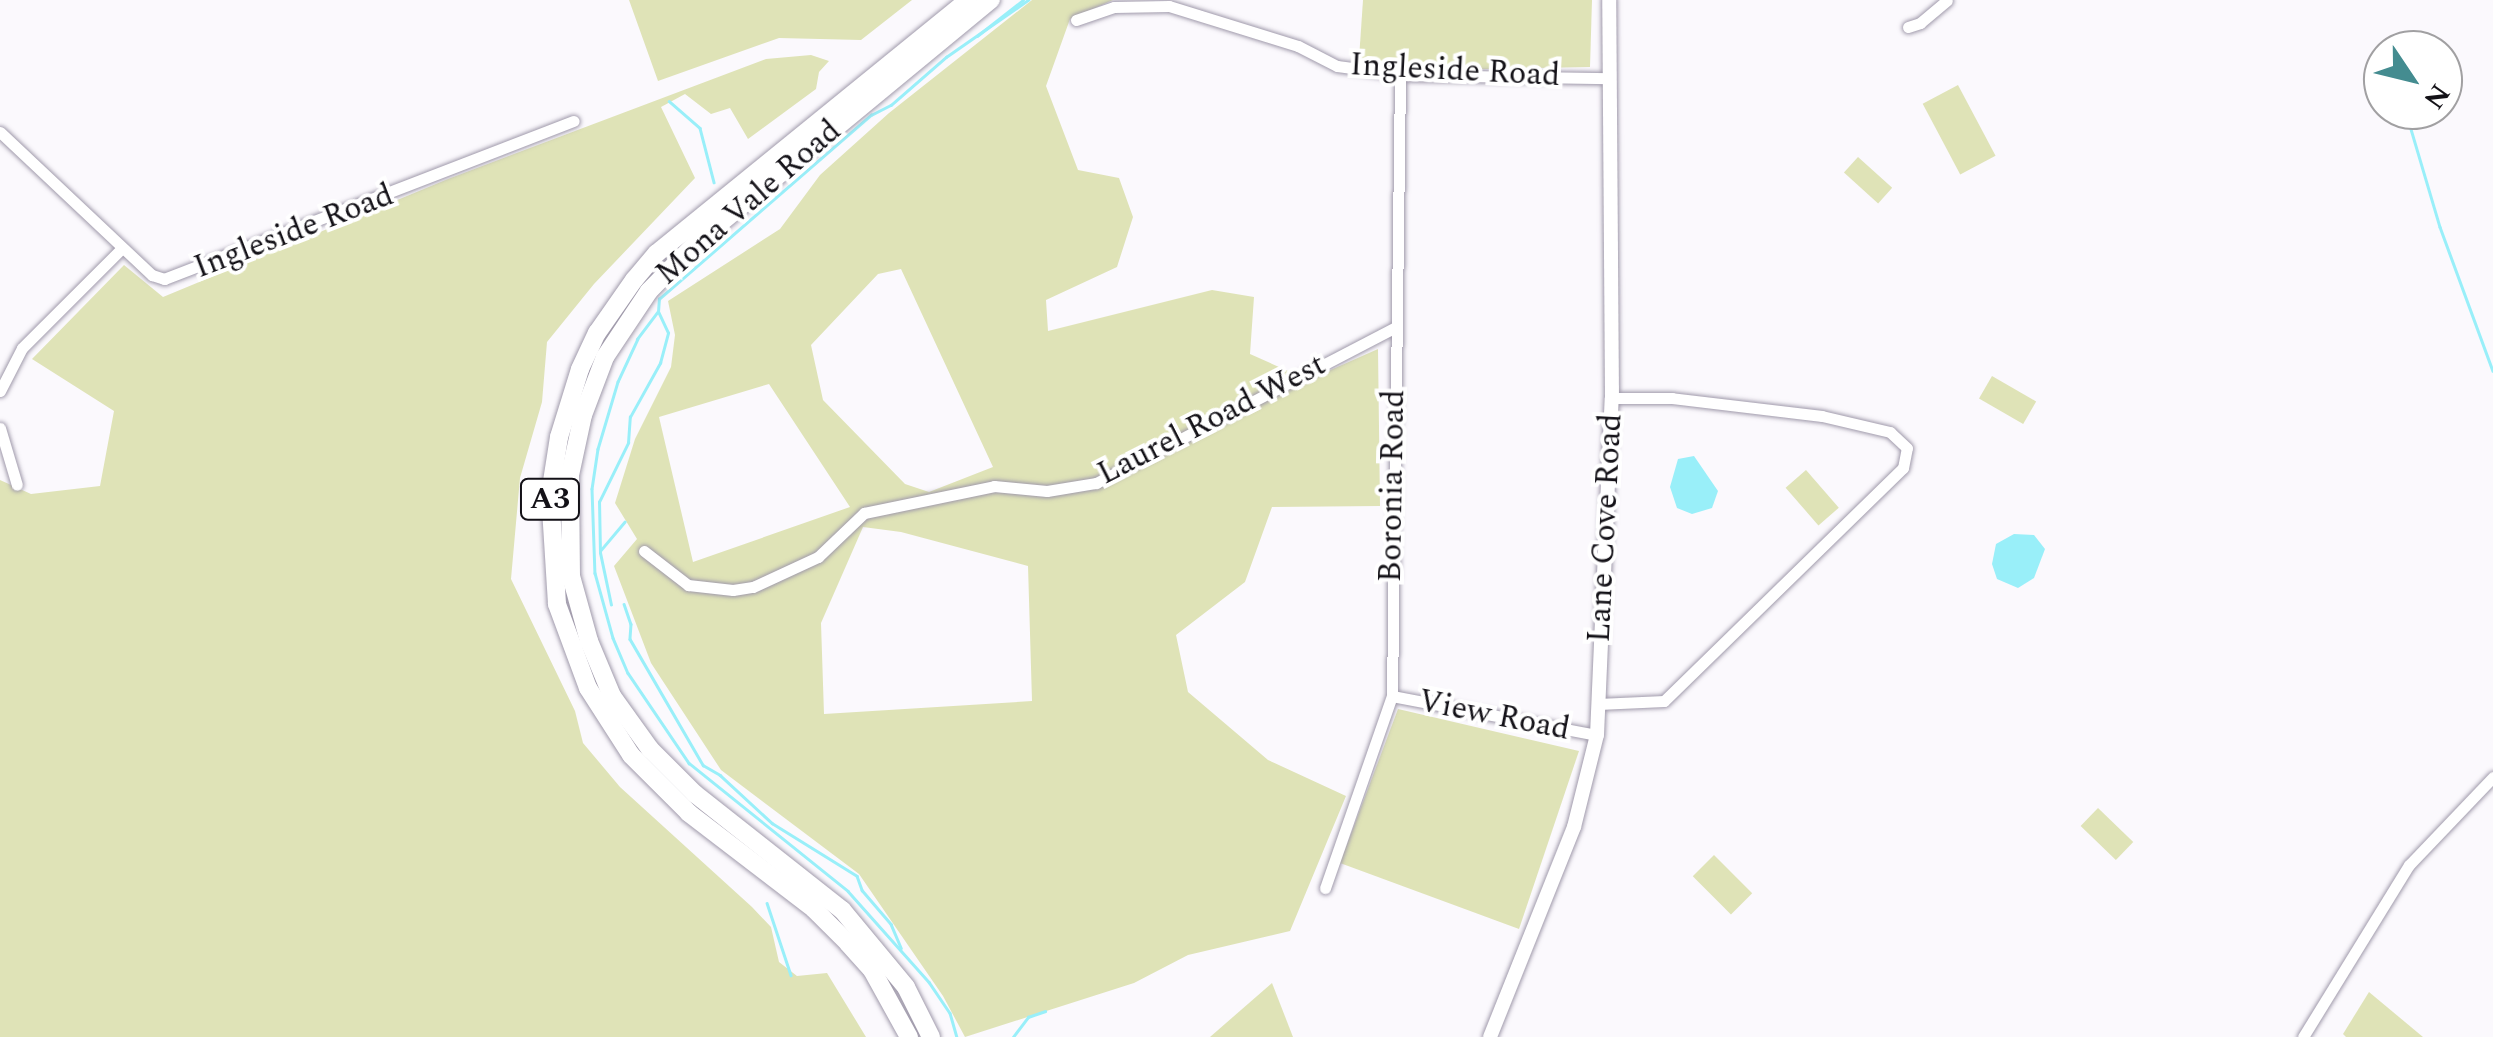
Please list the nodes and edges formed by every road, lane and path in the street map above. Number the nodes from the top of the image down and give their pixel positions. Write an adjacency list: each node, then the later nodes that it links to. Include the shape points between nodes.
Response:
1 (968, 0): 23 (highway, Mona Vale Road / A3, via 657,253 634,280 580,369 550,494 557,604 588,688 631,755 689,813 848,943 872,970)
2 (990, 0): 24 (highway, Mona Vale Road / A3, via 697,242 649,290 605,358 570,475 571,576 612,696 650,749 695,794 842,910 906,987)
3 (1609, 0): 8 (street, Lane Cove Road)
4 (1946, 0): 6 (street)
5 (1076, 20): 7 (street, Ingleside Road, via 1114,7 1169,6 1282,41 1337,66)
6 (1908, 27)
7 (1400, 74): 8 (street, Ingleside Road); 12 (street, Boronia Road)
8 (1606, 78): 14 (street, Lane Cove Road)
9 (574, 121): 11 (street, Ingleside Road, via 172,278 152,276)
10 (0, 132): 11 (street, Ingleside Road)
11 (122, 248): 13 (street, via 22,348)
12 (1394, 328): 17 (street, Laurel Road West, via 1096,484 1047,490 994,486 864,513 818,558 753,587 688,585); 18 (street, Boronia Road)
13 (0, 391)
14 (1612, 398): 19 (street, Lane Cove Road); 19 (street, via 1672,398 1822,416 1890,432 1907,448 1903,468 1664,701)
15 (0, 428): 16 (street)
16 (17, 485)
17 (644, 551)
18 (1392, 696): 20 (street, View Road); 22 (street, Boronia Road)
19 (1598, 704): 20 (street, Lane Cove Road)
20 (1597, 735): 25 (street, Lane Cove Road, via 1574,827)
21 (2493, 776): 26 (street, via 2410,865)
22 (1325, 888)
23 (909, 1037)
24 (931, 1037)
25 (1490, 1037)
26 (2303, 1037)

